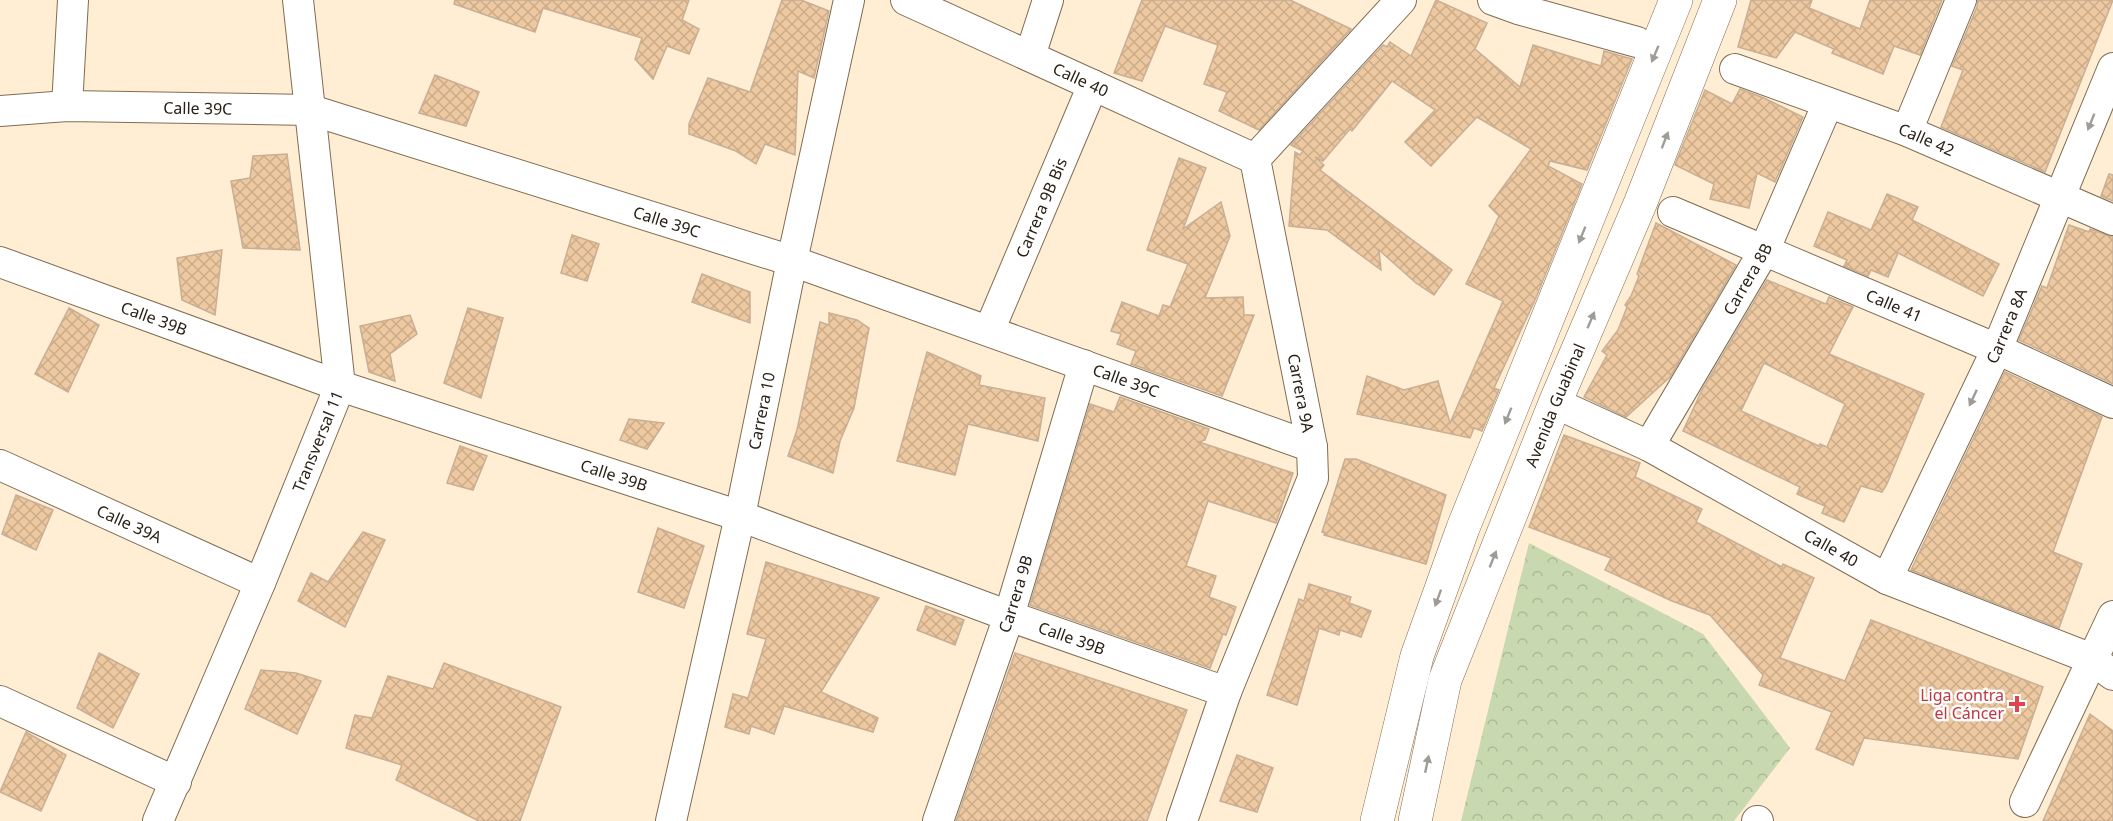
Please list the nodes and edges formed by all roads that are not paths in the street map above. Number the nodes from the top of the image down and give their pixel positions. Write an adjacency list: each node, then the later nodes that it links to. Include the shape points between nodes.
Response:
1 (73, 0): 17 (street)
2 (298, 0): 18 (street, Transversal 11)
3 (849, 0): 26 (street, Carrera 10)
4 (906, 0): 12 (street, Calle 40)
5 (1048, 0): 12 (street)
6 (1401, 0): 21 (street)
7 (1493, 0): 11 (street)
8 (1676, 0): 51 (main road, one-way to 51, via 1459,539 1417,656)
9 (1720, 0): 32 (main road, Avenida Guabinal, one-way to 9, via 1640,204)
10 (1961, 0): 20 (street)
11 (1637, 42)
12 (1030, 56): 15 (street, Calle 40)
13 (2113, 68): 22 (street, Carrera 8A, one-way to 22)
14 (1735, 69): 16 (street, Calle 42)
15 (1093, 85): 21 (street, Calle 40); 28 (street, Carrera 9B Bis)
16 (1828, 103): 20 (street, Calle 42); 25 (street, Carrera 8B)
17 (67, 106): 18 (street, Calle 39C); 19 (street, Calle 39C)
18 (311, 110): 26 (street, Calle 39C); 31 (street, Transversal 11)
19 (0, 111)
20 (1907, 131): 22 (street, Calle 42)
21 (1255, 159): 35 (street, Carrera 9A)
22 (2060, 197): 24 (street, Calle 42); 29 (street, Carrera 8A)
23 (1673, 212): 25 (street, Calle 41)
24 (2113, 220)
25 (1764, 251): 29 (street, Calle 41); 34 (street, Carrera 8B)
26 (792, 261): 28 (street, Calle 39C); 37 (street, Carrera 10)
27 (0, 262): 31 (street, Calle 39B)
28 (989, 331): 30 (street, Calle 39C)
29 (1997, 349): 33 (street, Calle 41); 38 (street, Carrera 8A, one-way to 38)
30 (1084, 365): 35 (street, Calle 39C); 40 (street, Carrera 9B)
31 (340, 386): 37 (street, Calle 39B); 39 (street, Transversal 11)
32 (1555, 403): 34 (street, Calle 40); 52 (main road, Avenida Guabinal, one-way to 32, via 1445,680)
33 (2113, 403)
34 (1649, 446): 38 (street, Calle 40)
35 (1312, 447): 43 (street, Carrera 9A, via 1313,478)
36 (0, 465): 39 (street, Calle 39A)
37 (740, 516): 40 (street, Calle 39B); 48 (street, Carrera 10)
38 (1887, 579): 42 (street, Calle 40)
39 (260, 583): 45 (street, Transversal 11)
40 (1009, 615): 43 (street, Calle 39B); 49 (street, Carrera 9B)
41 (2113, 616): 42 (street)
42 (2102, 667): 46 (street)
43 (1226, 692): 50 (street, Carrera 9A)
44 (0, 701): 45 (street)
45 (176, 782): 47 (street, Transversal 11)
46 (2025, 802)
47 (158, 821)
48 (671, 821)
49 (938, 821)
50 (1182, 821)
51 (1377, 821)
52 (1414, 821)

